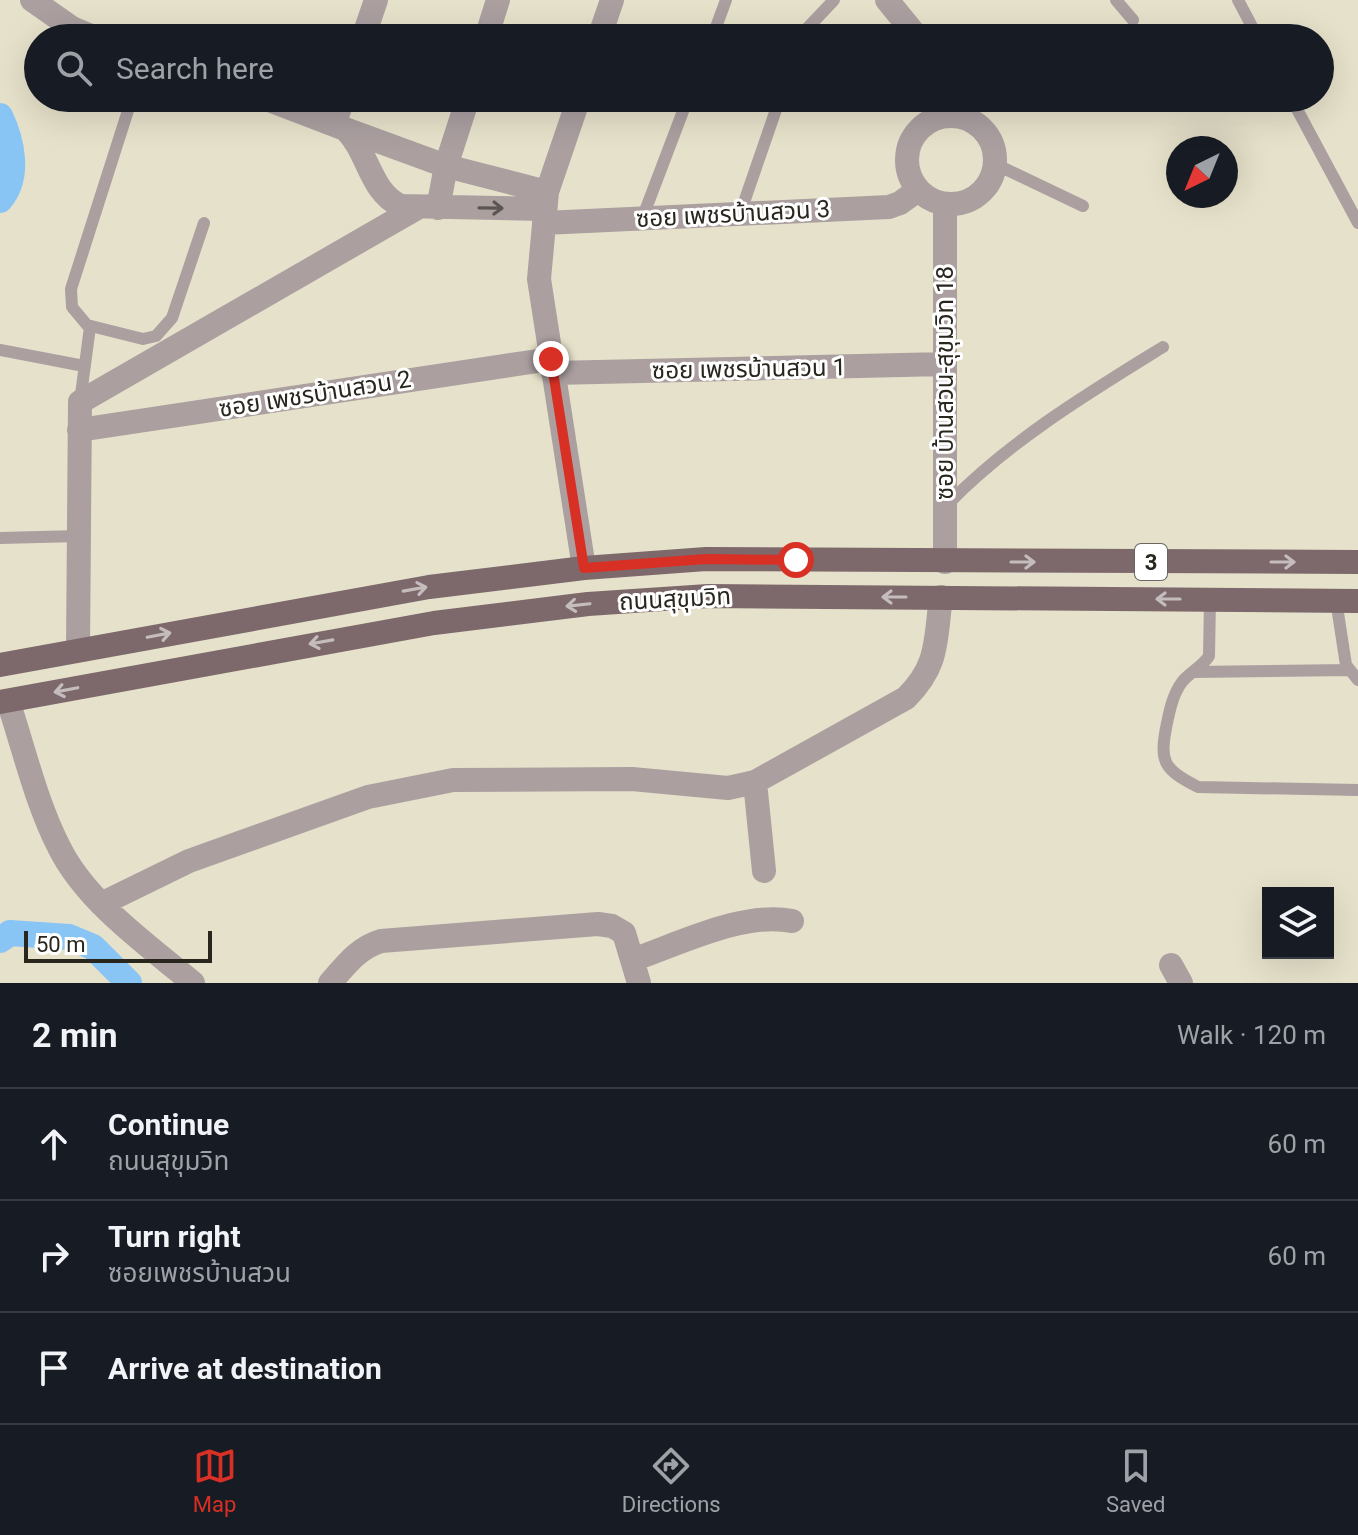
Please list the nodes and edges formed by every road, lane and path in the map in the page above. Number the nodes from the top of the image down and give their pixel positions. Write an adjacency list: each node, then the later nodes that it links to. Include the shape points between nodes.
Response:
1 (32, 0): 11 (street)
2 (376, 0): 12 (street)
3 (498, 0): 13 (street)
4 (612, 0): 14 (street)
5 (726, 0): 15 (lane)
6 (834, 0): 16 (lane)
7 (887, 0): 17 (street)
8 (1116, 0): 10 (lane)
9 (1238, 0): 18 (lane)
10 (1133, 20)
11 (66, 24)
12 (368, 24)
13 (490, 24)
14 (604, 24)
15 (717, 24)
16 (811, 24)
17 (907, 24)
18 (1251, 24)
19 (128, 112): 41 (lane, via 70,292 75,312)
20 (302, 112): 29 (street)
21 (342, 112): 29 (street)
22 (463, 112): 31 (street)
23 (575, 112): 36 (street)
24 (683, 112): 38 (lane)
25 (775, 112): 37 (lane)
26 (953, 112): 32 (street, via 922,127 913,138 907,165)
27 (963, 112): 30 (street, via 990,140)
28 (1299, 112): 40 (lane)
29 (340, 126): 31 (street); 35 (street, via 354,139 387,197 401,206)
30 (995, 164): 33 (street, via 992,177 973,198); 34 (lane)
31 (446, 166): 35 (street); 36 (street)
32 (918, 190): 33 (street); 37 (street, ซอย เพชรบ้านสวน 3, via 889,207)
33 (945, 204): 44 (street, ซอย บ้านสวน-สุขุมวิท 18)
34 (1083, 206)
35 (427, 208): 36 (street, one-way to 36); 47 (street)
36 (545, 208): 38 (street, ซอย เพชรบ้านสวน 3); 46 (street, via 539,279)
37 (740, 214): 38 (street, ซอย เพชรบ้านสวน 3)
38 (642, 219)
39 (204, 223): 41 (lane, via 163,331 143,339)
40 (1358, 223)
41 (90, 327): 45 (lane)
42 (1163, 347): 49 (lane, via 1067,407 974,476)
43 (0, 350): 45 (lane)
44 (945, 364): 46 (street, ซอย เพชรบ้านสวน 1); 49 (street, ซอย บ้านสวน-สุขุมวิท 18)
45 (84, 366): 47 (lane)
46 (552, 366): 48 (street, ซอย เพชรบ้านสวน 2); 54 (street)
47 (80, 402): 48 (street)
48 (79, 430): 50 (street)
49 (946, 506): 52 (street, ซอย บ้านสวน-สุขุมวิท 18)
50 (79, 536): 51 (lane); 58 (street)
51 (0, 538)
52 (945, 562): 53 (main road, ถนนสุขุมวิท / 3, one-way to 53); 54 (main road, ถนนสุขุมวิท, via 706,559)
53 (1358, 562)
54 (584, 568): 58 (main road, ถนนสุขุมวิท, one-way to 54, via 429,587)
55 (941, 597): 56 (main road, ถนนสุขุมวิท / 3, one-way to 55); 62 (main road, ถนนสุขุมวิท, one-way to 62, via 708,596 588,604 434,623); 63 (street, via 932,662 915,690)
56 (1210, 599): 57 (main road, ถนนสุขุมวิท / 3); 60 (lane, via 1209,656)
57 (1347, 601): 61 (lane, via 1346,665)
58 (78, 650): 59 (main road, ถนนสุขุมวิท)
59 (0, 665)
60 (1193, 672): 61 (lane); 64 (lane, via 1171,703 1162,749 1165,763 1179,777 1198,787)
61 (1354, 675)
62 (4, 702): 66 (street, via 60,850)
63 (755, 782): 65 (street); 66 (street, via 728,788 632,779 453,780 368,797 189,861)
64 (1358, 790)
65 (764, 871)
66 (101, 904): 69 (street)
67 (792, 921): 68 (street, via 747,920)
68 (636, 971): 70 (street, via 624,933 598,924 381,941 356,954)
69 (193, 983)
70 (330, 983)

